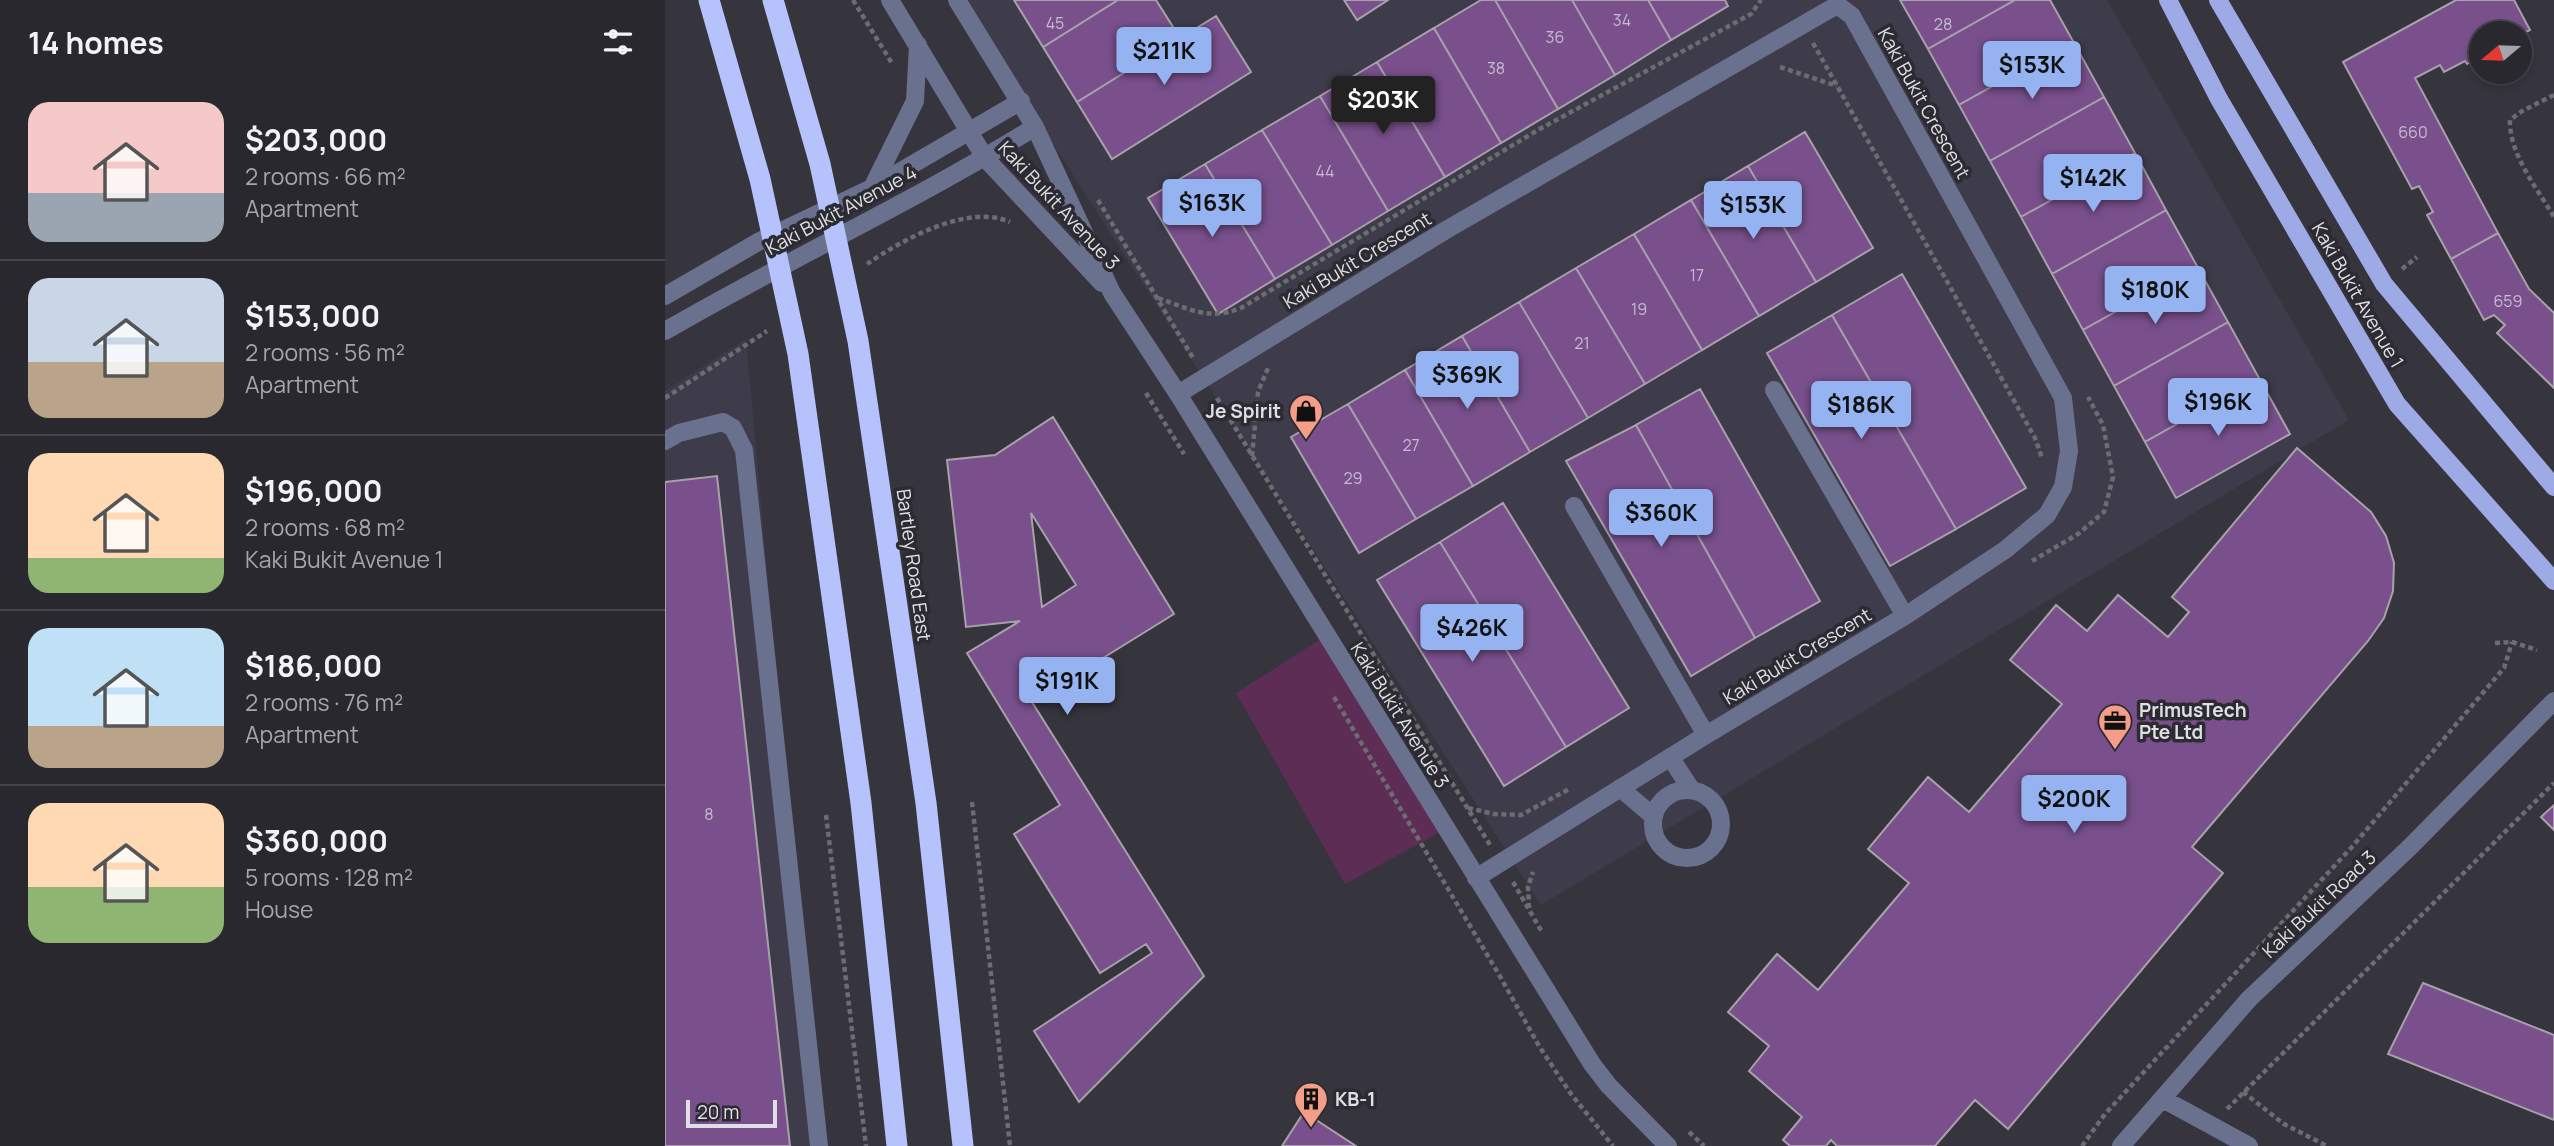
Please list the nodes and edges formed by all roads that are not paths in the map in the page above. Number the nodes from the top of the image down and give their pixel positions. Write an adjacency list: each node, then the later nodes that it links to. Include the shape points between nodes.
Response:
1 (709, 0): 34 (highway, via 760,179 798,354 861,803)
2 (773, 0): 35 (highway, Bartley Road East, via 820,164 858,341 926,803)
3 (890, 0): 7 (street, Kaki Bukit Avenue 3)
4 (957, 0): 8 (street, Kaki Bukit Avenue 3)
5 (2168, 0): 23 (main road, Kaki Bukit Avenue 1, via 2219,99 2397,404)
6 (2218, 0): 21 (main road, Kaki Bukit Avenue 1, via 2384,284)
7 (918, 45): 10 (street, Kaki Bukit Avenue 3); 12 (street, via 915,101)
8 (1021, 101): 9 (street, Kaki Bukit Avenue 3); 10 (street, Kaki Bukit Avenue 4)
9 (1035, 127): 11 (street, Kaki Bukit Avenue 4); 14 (street, Kaki Bukit Avenue 3)
10 (969, 131): 11 (street, Kaki Bukit Avenue 3); 12 (street, Kaki Bukit Avenue 4)
11 (985, 158): 14 (street, Kaki Bukit Avenue 3); 16 (street, Kaki Bukit Avenue 4)
12 (872, 188): 13 (street, Kaki Bukit Avenue 4, via 758,242)
13 (683, 285): 15 (street, Kaki Bukit Avenue 4); 16 (street)
14 (1112, 293): 19 (street, Kaki Bukit Avenue 3)
15 (665, 296)
16 (695, 313): 17 (street, Kaki Bukit Avenue 4)
17 (665, 331)
18 (1774, 390): 24 (street)
19 (1178, 394): 24 (street, Kaki Bukit Crescent, via 1446,230 1839,6 1852,16 2063,398 2069,451 2063,487 2047,515 2005,550); 31 (street, Kaki Bukit Avenue 3)
20 (665, 441): 33 (street, via 678,433 723,422 733,428 744,450)
21 (2554, 486)
22 (1574, 506): 26 (street)
23 (2554, 581)
24 (1905, 616): 26 (street, Kaki Bukit Crescent)
25 (2554, 701): 32 (street, Kaki Bukit Road 3, via 2410,848 2249,999)
26 (1706, 735): 27 (street, Kaki Bukit Crescent)
27 (1670, 757): 28 (street); 29 (street)
28 (1620, 788): 30 (street); 31 (street)
29 (1691, 789): 30 (street, via 1675,791 1661,801); 30 (street, via 1708,796 1719,811 1722,830 1714,847 1699,857 1680,858 1664,850 1654,835)
30 (1653, 816)
31 (1476, 878): 36 (street, Kaki Bukit Avenue 3, via 1593,1064)
32 (2163, 1099): 37 (street, Kaki Bukit Road 3); 38 (street)
33 (819, 1146)
34 (897, 1146)
35 (963, 1146)
36 (1668, 1146)
37 (2121, 1146)
38 (2249, 1146)

